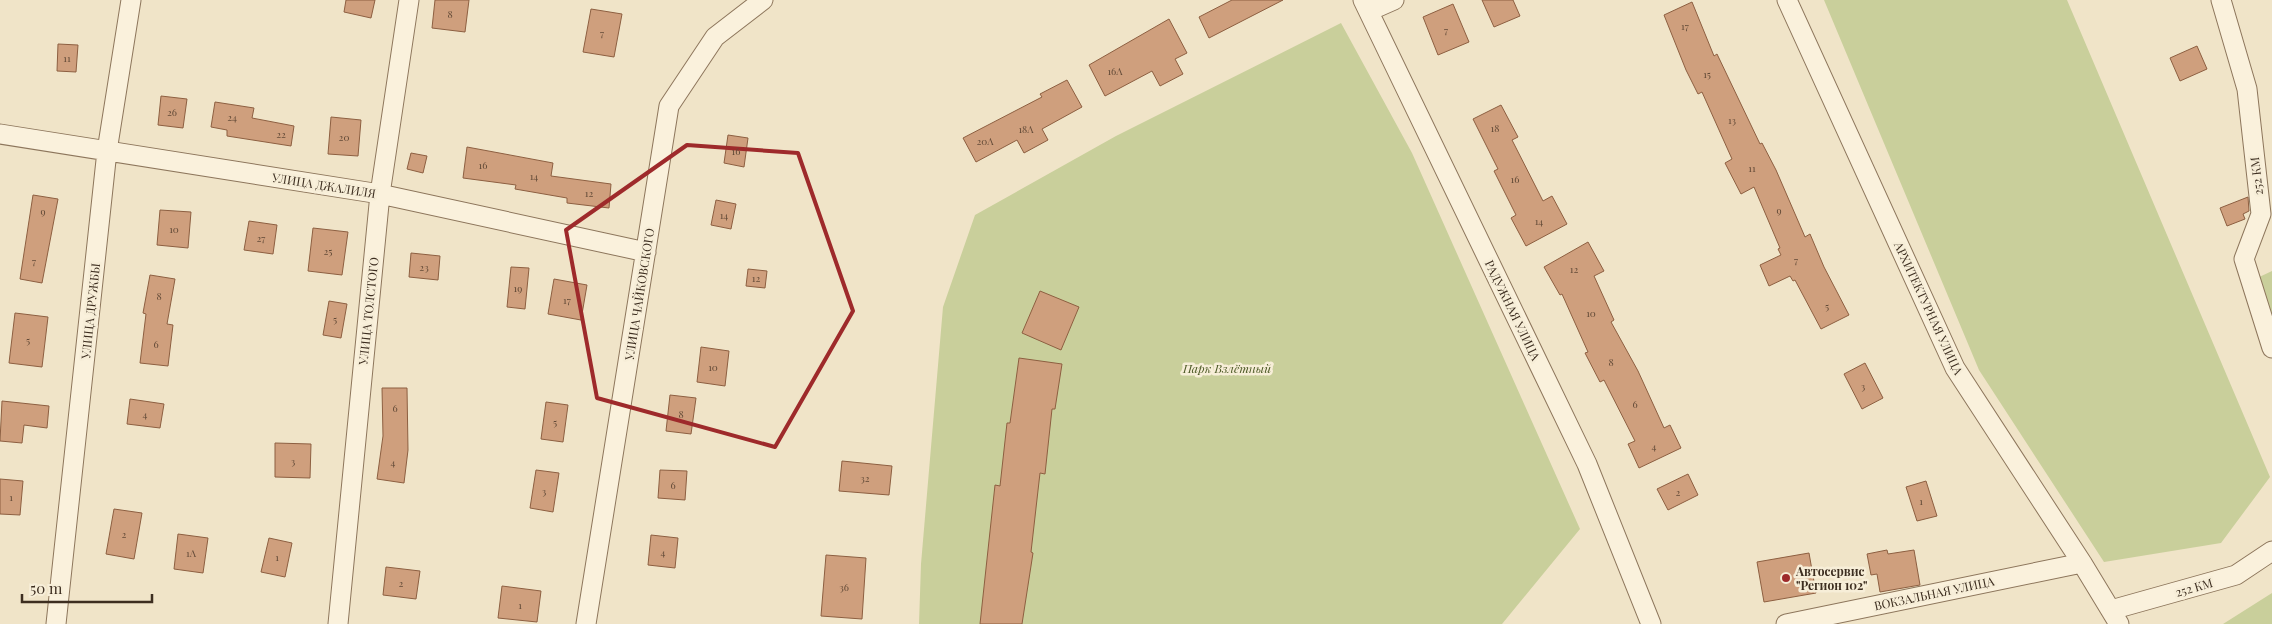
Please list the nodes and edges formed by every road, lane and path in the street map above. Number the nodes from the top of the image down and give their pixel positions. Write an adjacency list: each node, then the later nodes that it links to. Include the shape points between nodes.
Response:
1 (131, 0): 9 (street, УЛИЦА ДРУЖБЫ)
2 (409, 0): 10 (street, УЛИЦА ТОЛСТОГО)
3 (763, 0): 11 (street, УЛИЦА ЧАЙКОВСКОГО, via 715,37 670,106)
4 (1394, 0): 7 (street)
5 (1787, 0): 14 (street, АРХИТЕКТУРНАЯ УЛИЦА, via 1955,368)
6 (2221, 0): 12 (street, 252 КМ, via 2247,89 2261,214 2244,259)
7 (1366, 6): 19 (street, РАДУЖНАЯ УЛИЦА, via 1588,464)
8 (0, 134): 9 (street, УЛИЦА ДЖАЛИЛЯ)
9 (108, 151): 10 (street, УЛИЦА ДЖАЛИЛЯ); 16 (street, УЛИЦА ДРУЖБЫ)
10 (380, 194): 11 (street, УЛИЦА ДЖАЛИЛЯ); 17 (street, УЛИЦА ТОЛСТОГО)
11 (646, 252): 18 (street, УЛИЦА ЧАЙКОВСКОГО)
12 (2272, 348)
13 (2272, 551): 15 (street, 252 КМ, via 2236,575)
14 (2082, 563): 15 (street, АРХИТЕКТУРНАЯ УЛИЦА); 20 (street, ВОКЗАЛЬНАЯ УЛИЦА)
15 (2115, 617)
16 (56, 624)
17 (338, 624)
18 (586, 624)
19 (1651, 624)
20 (1786, 624)

